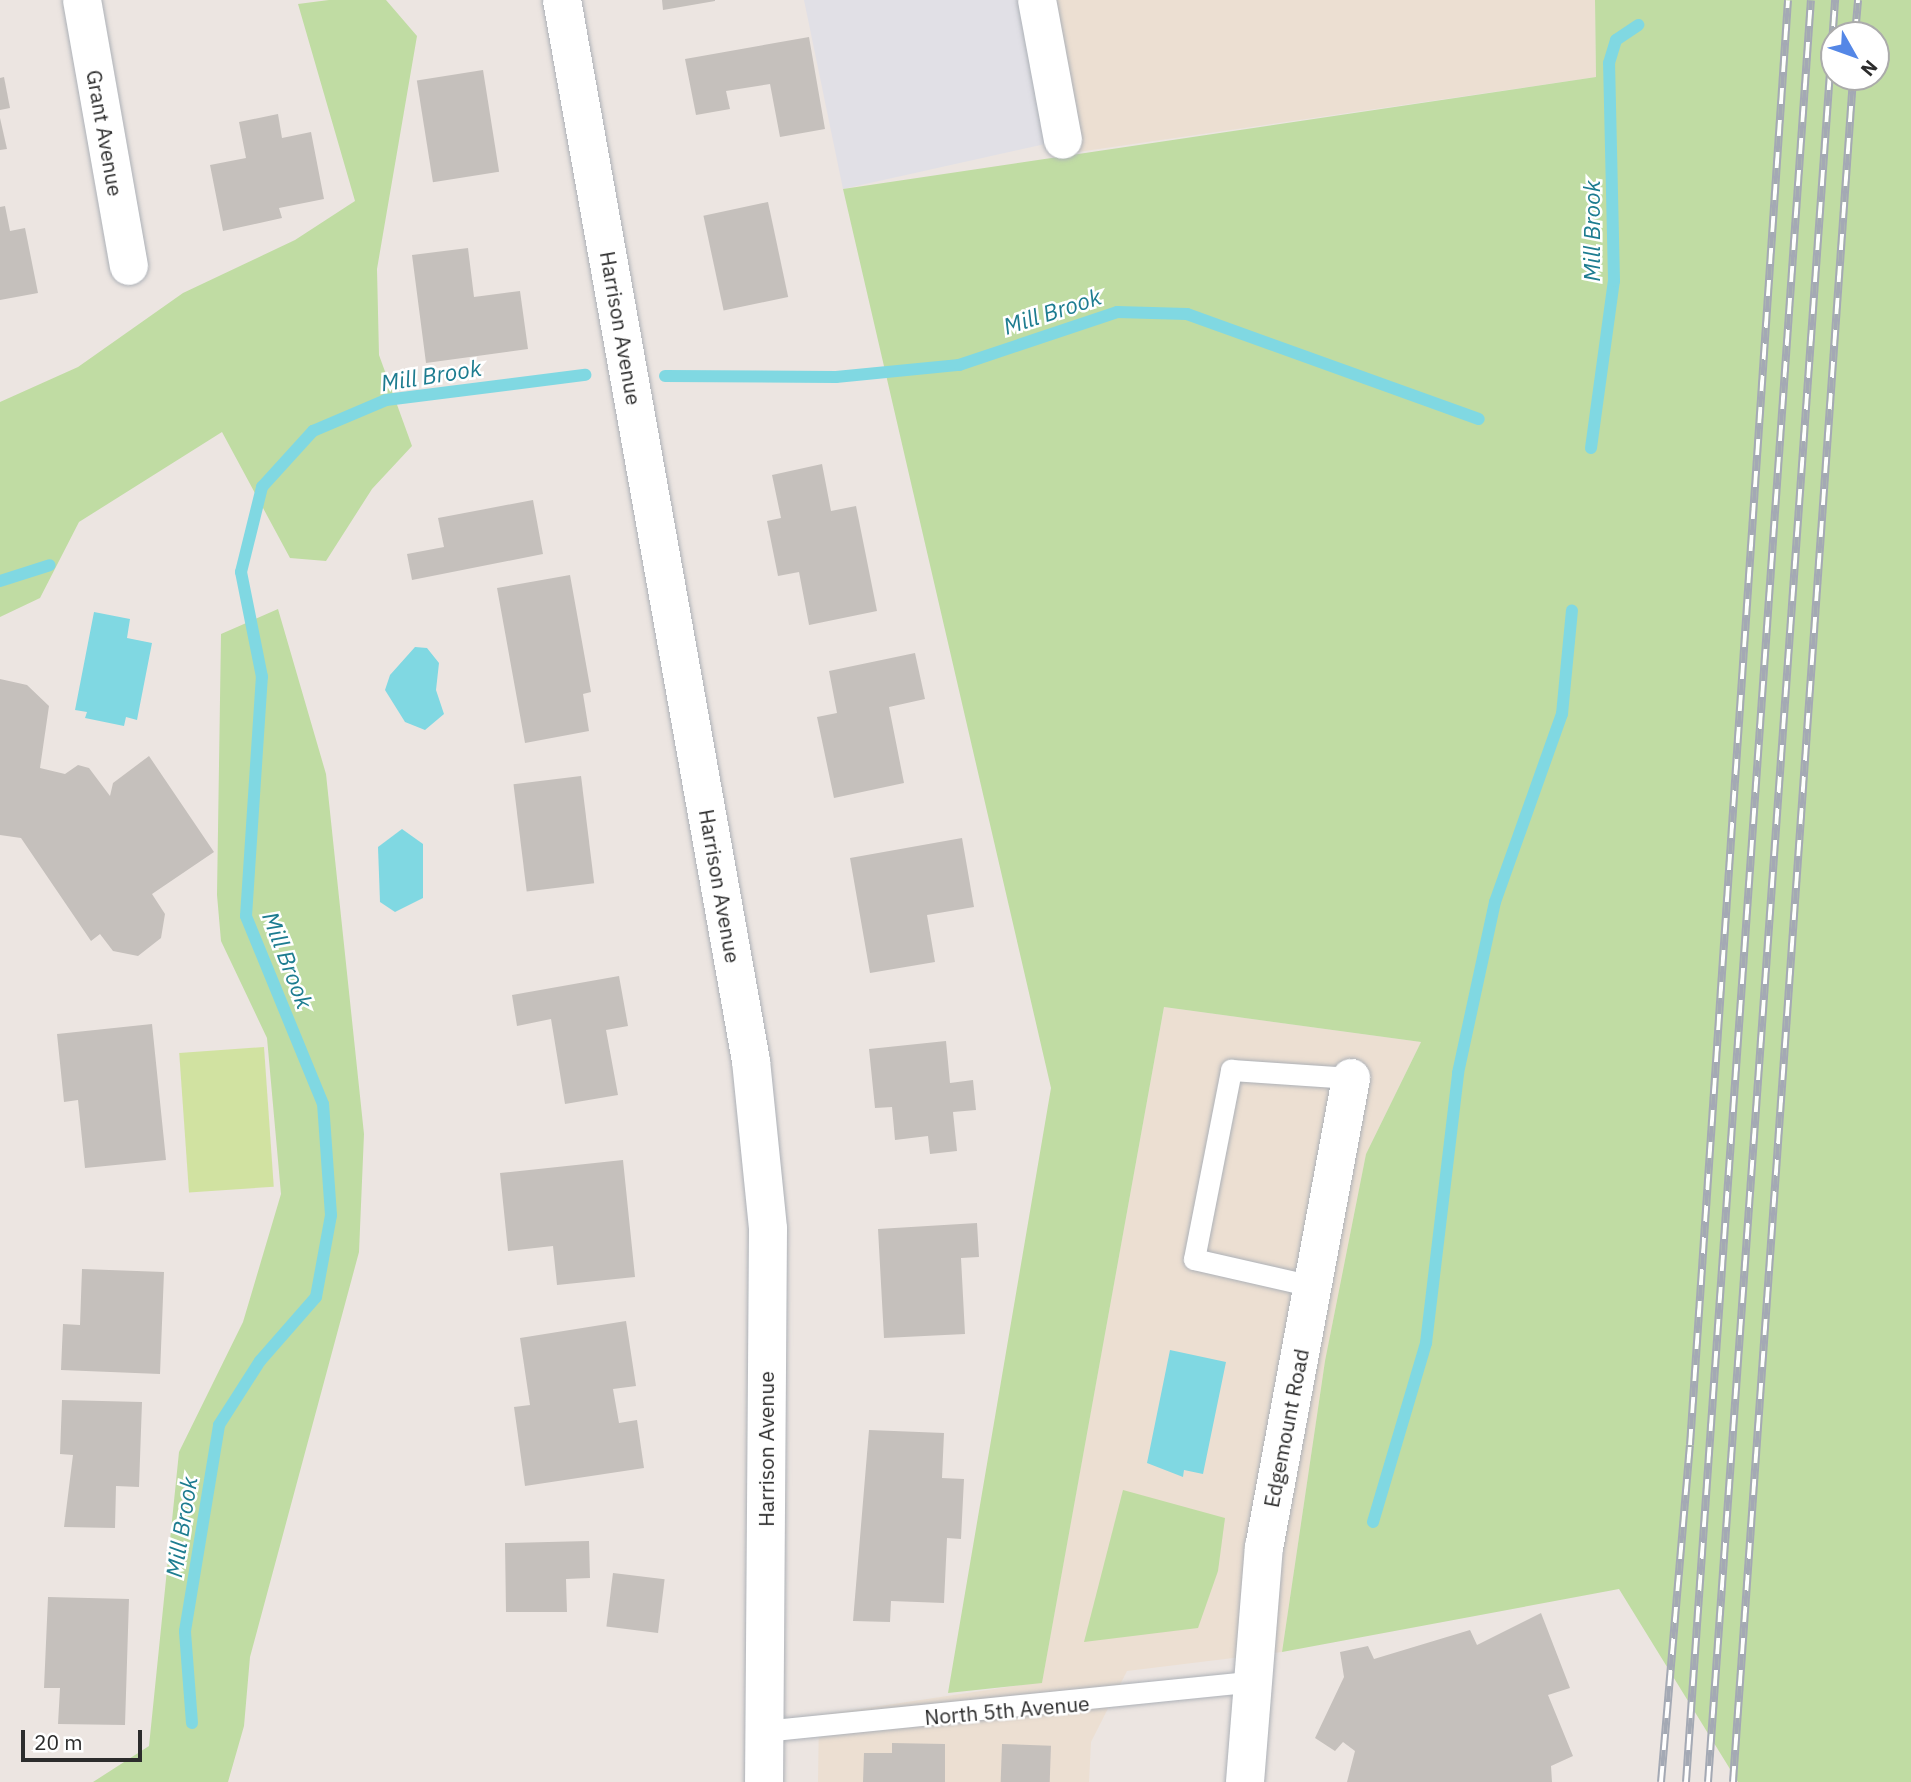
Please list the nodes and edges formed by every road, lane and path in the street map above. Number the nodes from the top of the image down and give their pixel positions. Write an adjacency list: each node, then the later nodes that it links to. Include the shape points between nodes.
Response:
1 (82, 0): 5 (street, Grant Avenue)
2 (562, 0): 9 (street, Harrison Avenue, via 751,1061 768,1229)
3 (1037, 0): 4 (street)
4 (1063, 140)
5 (129, 266)
6 (1351, 1078): 7 (street, Edgemount Road); 7 (lane, via 1231,1070 1194,1259)
7 (1312, 1286): 8 (street, Edgemount Road, via 1264,1548)
8 (1248, 1682): 9 (lane, North 5th Avenue); 11 (street, Edgemount Road)
9 (764, 1731): 10 (street, Harrison Avenue)
10 (764, 1782)
11 (1245, 1782)

